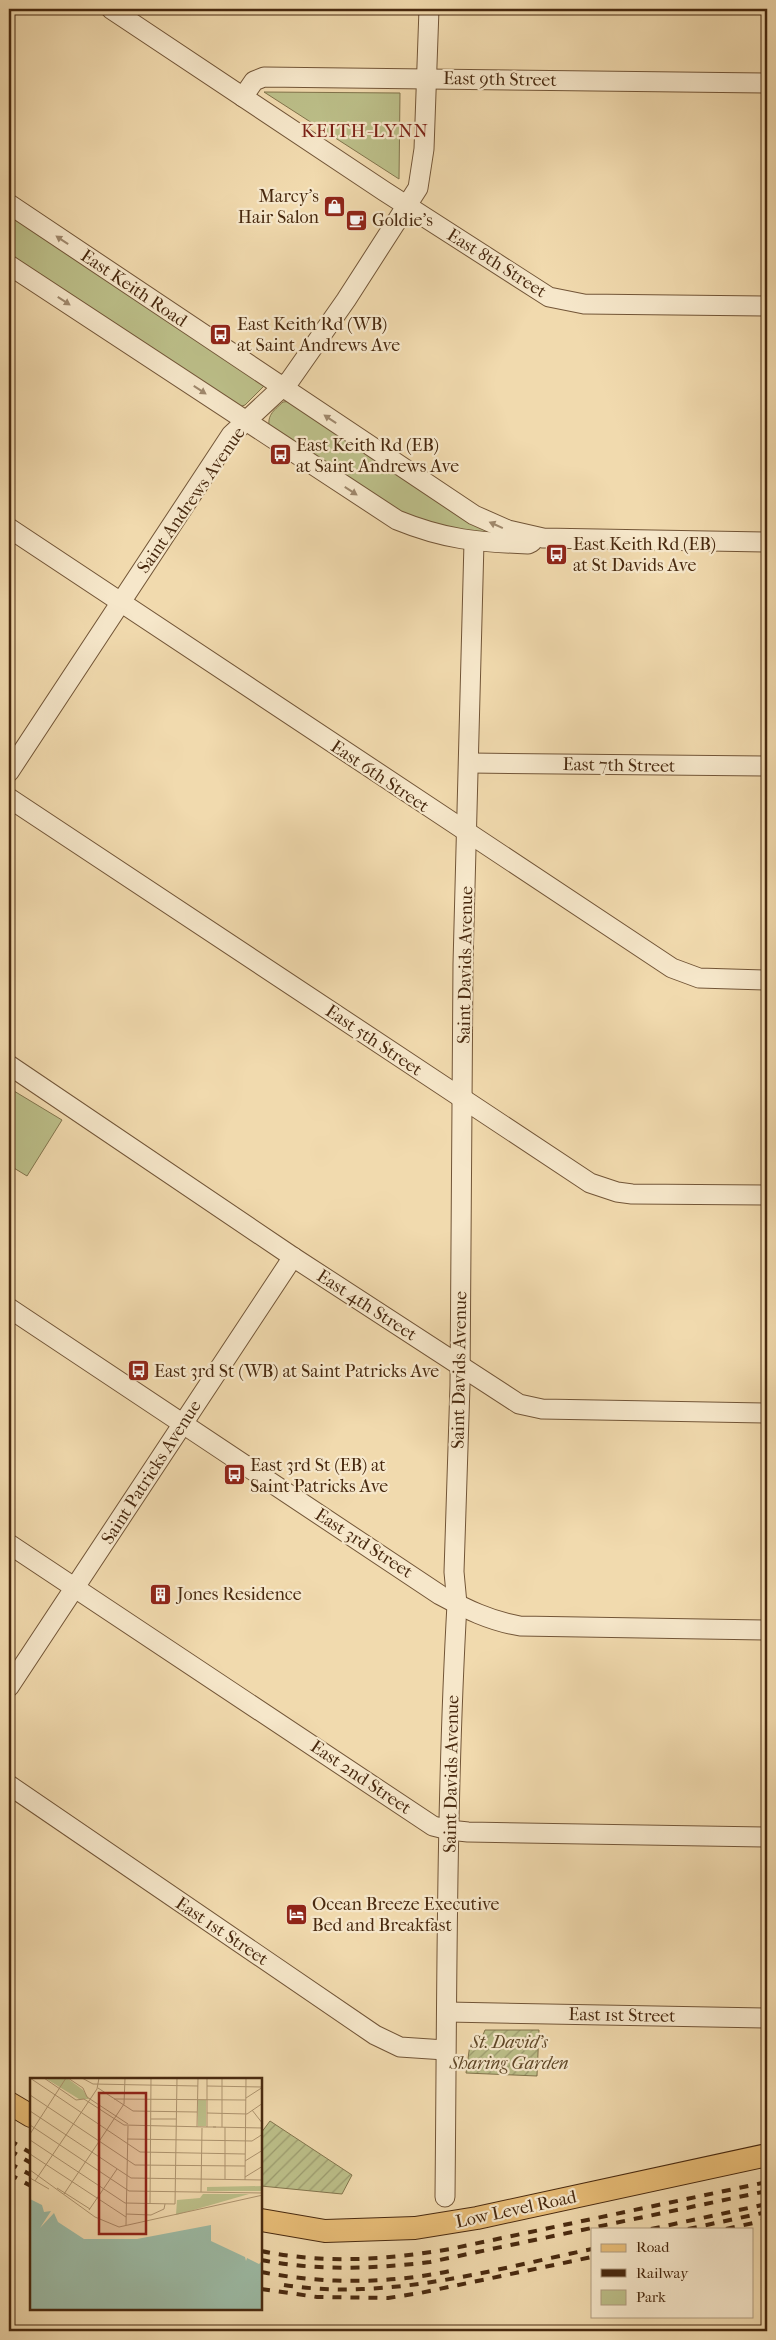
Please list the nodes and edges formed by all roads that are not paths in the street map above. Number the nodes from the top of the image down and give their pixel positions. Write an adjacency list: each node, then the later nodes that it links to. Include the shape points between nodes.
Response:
1 (111, 9): 5 (street, East 8th Street)
2 (429, 9): 3 (street, Saint Andrews Avenue)
3 (427, 77): 4 (street, East 9th Street); 5 (street, East 9th Street, via 264,77 254,81); 7 (street, Saint Andrews Avenue, via 424,149 418,188)
4 (767, 83)
5 (243, 97): 7 (street, East 8th Street)
6 (9, 204): 10 (street, East Keith Road, one-way to 6)
7 (408, 206): 9 (street, East 8th Street, via 535,290 568,302); 10 (street, Saint Andrews Avenue)
8 (9, 265): 11 (street, East Keith Road, one-way to 11, via 232,410)
9 (767, 306)
10 (283, 388): 11 (street, Saint Andrews Avenue); 13 (street, East Keith Road, one-way to 10, via 508,530 474,515)
11 (245, 422): 14 (street, East Keith Road, one-way to 14, via 397,520 442,536); 16 (street, Saint Andrews Avenue, via 232,435)
12 (9, 528): 16 (street, East 6th Street)
13 (543, 538): 14 (street, East Keith Road, via 528,544); 15 (street, East Keith Road)
14 (474, 542): 17 (street, Saint Davids Avenue)
15 (767, 542)
16 (121, 603): 19 (street, Saint Andrews Avenue); 21 (street, East 6th Street)
17 (470, 763): 18 (street, East 7th Street); 21 (street, Saint Davids Avenue)
18 (767, 766)
19 (9, 772)
20 (9, 798): 24 (street, East 5th Street)
21 (467, 834): 22 (street, East 6th Street, via 672,968 699,978); 24 (street, Saint Davids Avenue)
22 (767, 980)
23 (9, 1065): 26 (street, East 4th Street)
24 (463, 1099): 25 (street, East 5th Street, via 577,1175 603,1188 632,1194); 28 (street, Saint Davids Avenue)
25 (767, 1195)
26 (293, 1257): 28 (street, East 4th Street); 30 (street, Saint Patricks Avenue)
27 (9, 1308): 30 (street, East 3rd Street)
28 (460, 1367): 29 (street, East 4th Street, via 511,1401 528,1408); 33 (street, Saint Davids Avenue, via 454,1572)
29 (767, 1412)
30 (182, 1425): 32 (street, Saint Patricks Avenue); 33 (street, East 3rd Street)
31 (9, 1544): 32 (street, East 2nd Street)
32 (75, 1587): 35 (street, Saint Patricks Avenue); 37 (street, East 2nd Street, via 433,1826)
33 (457, 1604): 34 (street, East 3rd Street, via 485,1617 520,1626); 37 (street, Saint Davids Avenue)
34 (767, 1630)
35 (9, 1687)
36 (9, 1785): 41 (street, East 1st Street, via 375,2035 400,2047)
37 (449, 1830): 38 (street, East 2nd Street); 39 (street, Saint Davids Avenue)
38 (767, 1837)
39 (447, 2012): 40 (street, East 1st Street); 41 (street, Saint Davids Avenue)
40 (767, 2018)
41 (445, 2050): 45 (street, Saint Davids Avenue)
42 (9, 2102): 43 (main road)
43 (30, 2115)
44 (767, 2155): 46 (main road, Low Level Road, via 477,2218 415,2228 324,2231)
45 (445, 2197)
46 (262, 2220)

